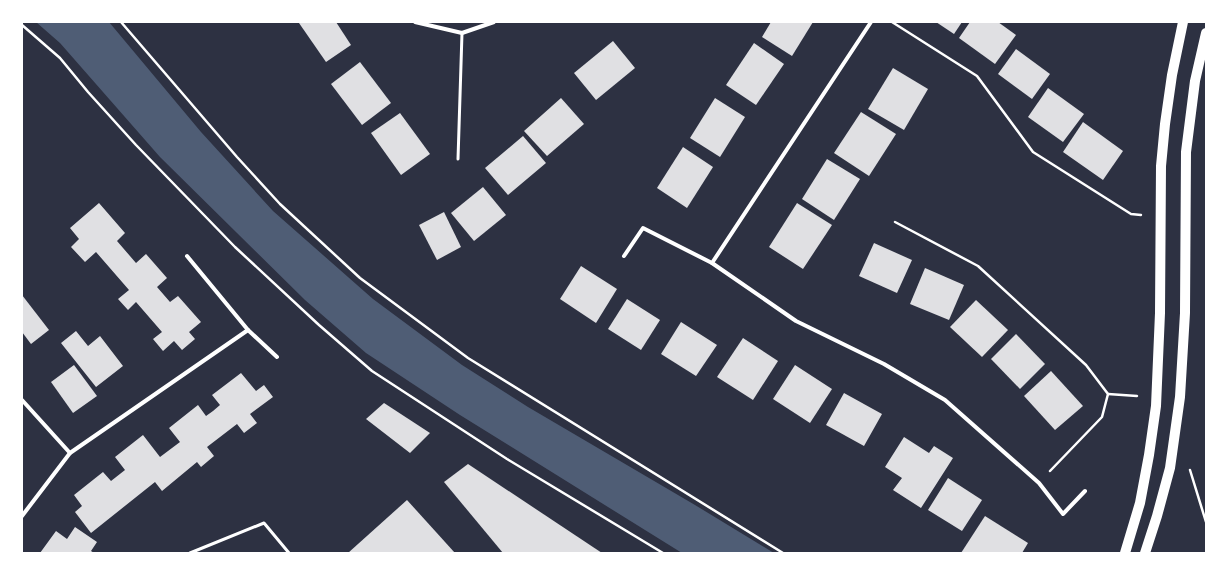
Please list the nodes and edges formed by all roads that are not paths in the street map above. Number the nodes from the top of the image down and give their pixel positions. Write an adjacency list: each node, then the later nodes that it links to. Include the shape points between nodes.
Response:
1 (415, 22): 5 (street)
2 (494, 22): 5 (street)
3 (871, 22): 10 (street)
4 (1183, 22): 19 (main road, via 1164,124 1156,397 1140,503)
5 (462, 33): 7 (lane)
6 (1206, 33): 20 (main road, via 1195,80 1186,152 1185,313 1180,397 1170,468)
7 (458, 159)
8 (187, 256): 11 (street)
9 (624, 256): 10 (street, via 643,228)
10 (712, 263): 15 (street, via 796,321 884,364 945,400 1039,483 1063,514)
11 (248, 330): 12 (street); 14 (street)
12 (277, 357)
13 (22, 400): 14 (street)
14 (70, 453): 16 (street)
15 (1085, 491)
16 (22, 516)
17 (190, 553): 18 (lane, via 264,523)
18 (289, 553)
19 (1125, 553)
20 (1145, 553)

